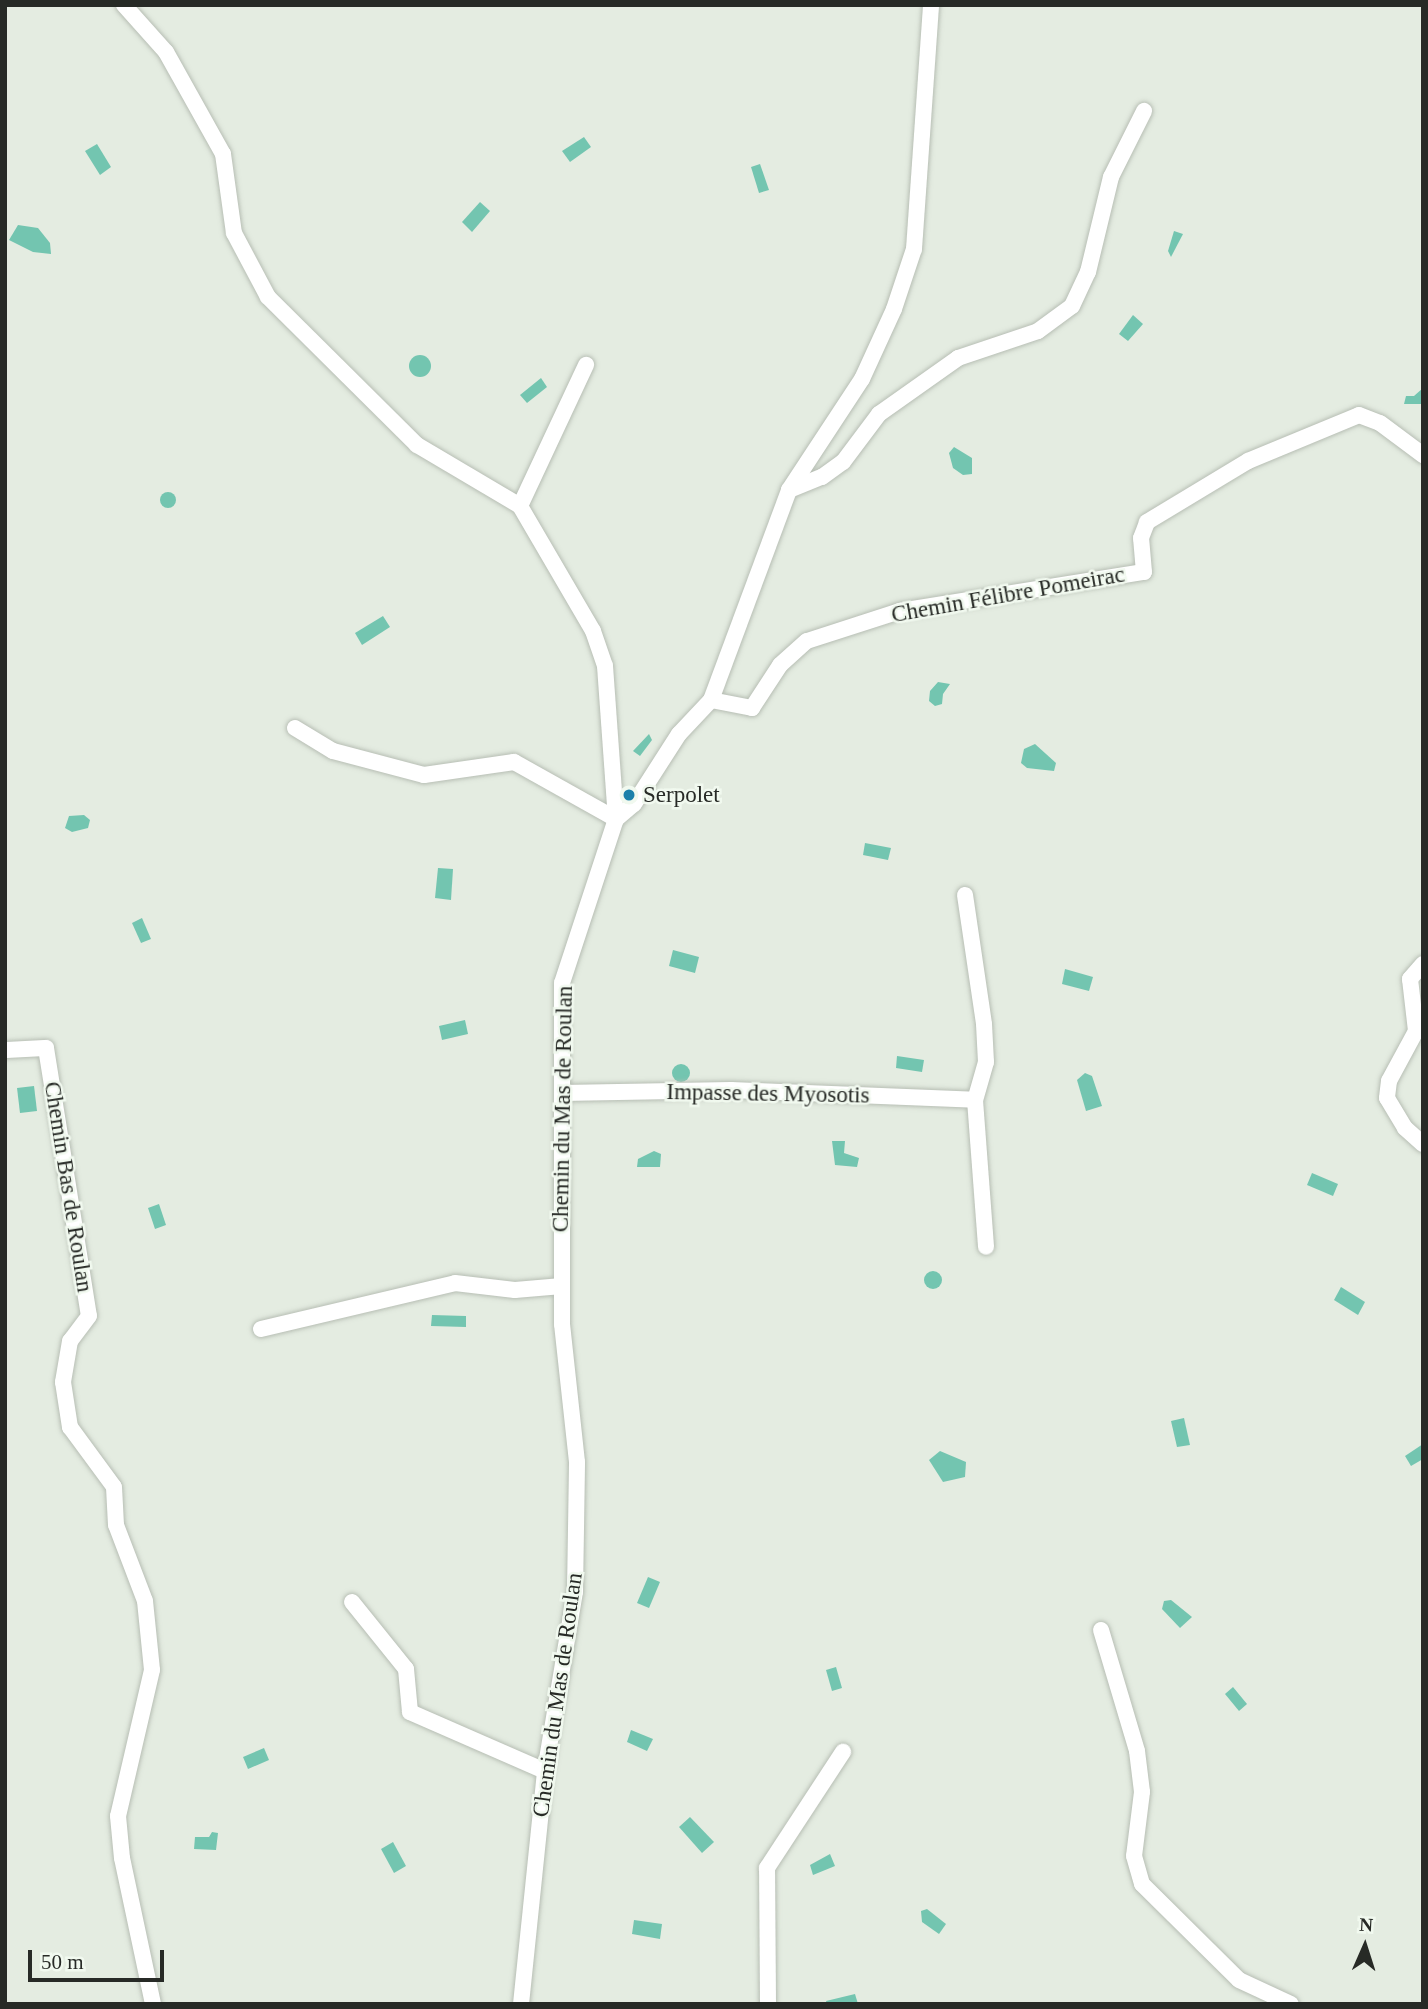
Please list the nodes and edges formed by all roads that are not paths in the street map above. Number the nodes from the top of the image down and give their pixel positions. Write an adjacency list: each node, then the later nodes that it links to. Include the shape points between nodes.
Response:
1 (124, 5): 7 (street, via 166,52 223,154 234,233 268,297 417,445)
2 (931, 5): 6 (street, Chemin du Mas de Roulan, via 914,249 894,309 862,379)
3 (1144, 111): 6 (street, via 1111,177 1087,272 1072,306 1038,331 958,358 879,414 844,461 822,477)
4 (586, 365): 7 (street)
5 (1423, 455): 8 (street, Chemin Félibre Pomeirac, via 1380,423 1359,415 1248,461 1147,522 1141,538 1144,572 979,596 855,624 807,641 780,665 752,708)
6 (789, 490): 8 (street, Chemin du Mas de Roulan)
7 (520, 506): 10 (street, via 593,631 605,666)
8 (711, 700): 10 (street, Chemin du Mas de Roulan, via 679,734 634,804)
9 (295, 728): 10 (street, via 333,751 424,775 514,762)
10 (616, 819): 14 (street, Chemin du Mas de Roulan, via 562,983)
11 (965, 895): 15 (street, via 986,1062)
12 (1423, 964): 16 (street, via 1410,979 1416,1031 1388,1081 1387,1098 1405,1128)
13 (5, 1050): 24 (street, Chemin Bas de Roulan, via 46,1048 89,1316 70,1340 63,1382 70,1427 114,1486 116,1525 145,1601 152,1670 118,1816 122,1858)
14 (562, 1093): 15 (street, Impasse des Myosotis, via 731,1090); 18 (street, Chemin du Mas de Roulan)
15 (975, 1100): 17 (street)
16 (1423, 1144)
17 (986, 1247)
18 (562, 1286): 19 (street, via 515,1290 454,1283); 23 (street, Chemin du Mas de Roulan, via 577,1462 575,1592)
19 (261, 1329)
20 (352, 1602): 23 (street, via 406,1669 410,1712)
21 (1101, 1630): 27 (street, via 1137,1751 1142,1792 1134,1856 1142,1884 1239,1980)
22 (843, 1752): 26 (street, via 767,1868)
23 (545, 1771): 25 (street, Chemin du Mas de Roulan)
24 (153, 2004)
25 (521, 2004)
26 (768, 2004)
27 (1291, 2004)

